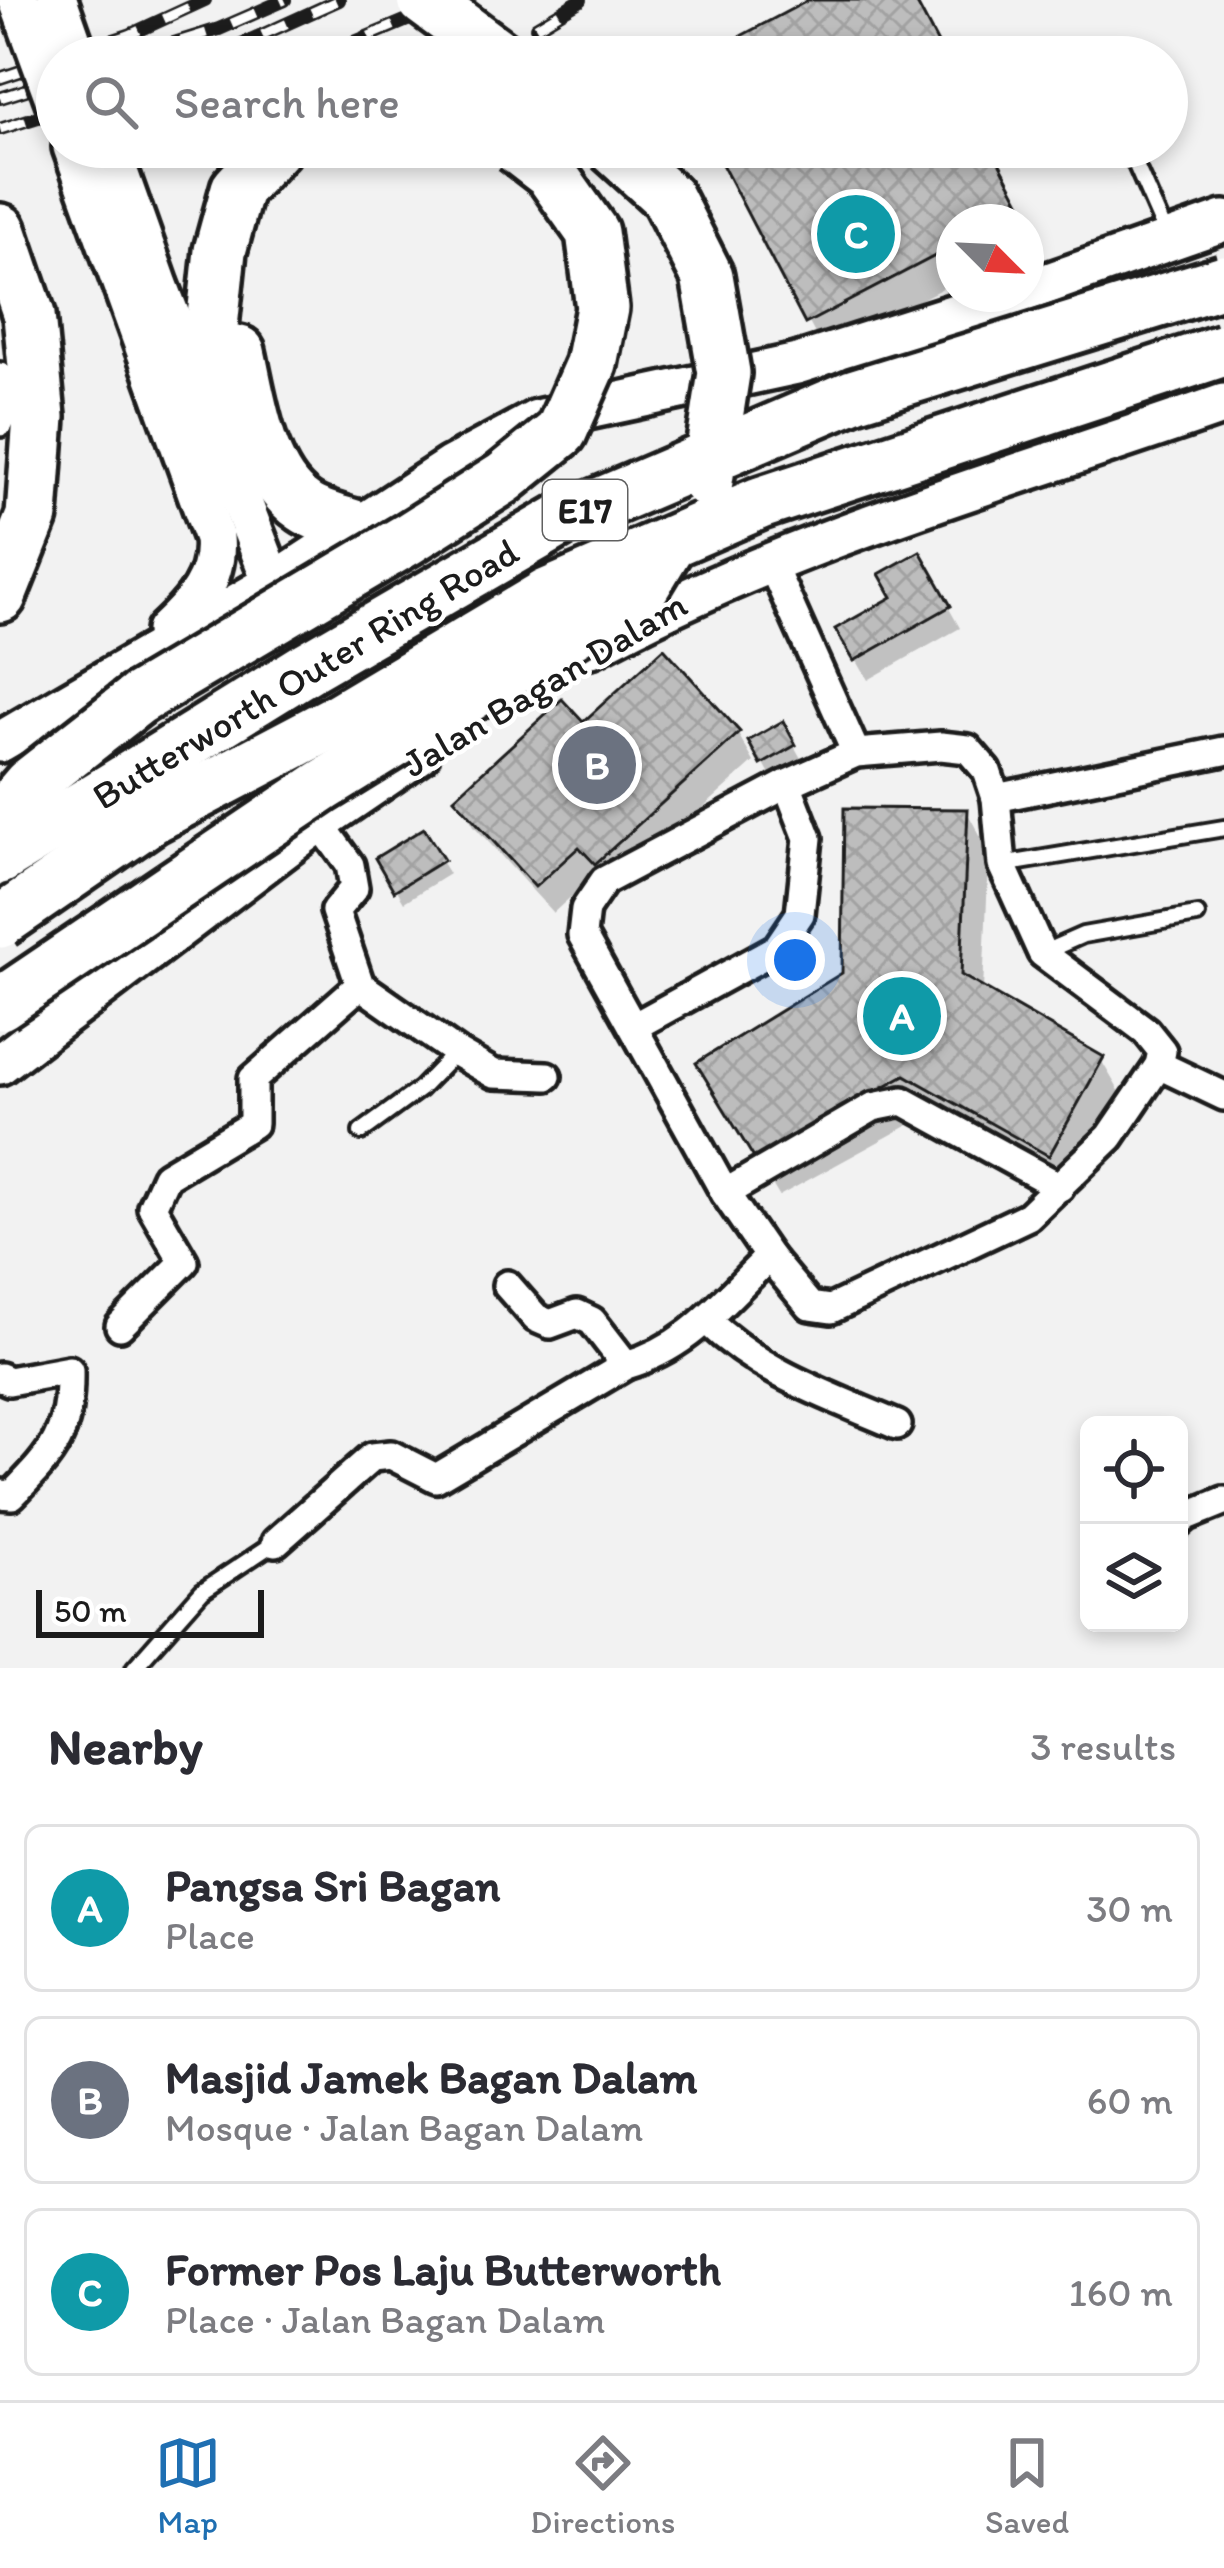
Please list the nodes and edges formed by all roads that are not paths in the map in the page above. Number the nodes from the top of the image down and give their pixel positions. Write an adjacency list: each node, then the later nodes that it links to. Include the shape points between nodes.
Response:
1 (19, 0): 6 (street, bridge)
2 (57, 0): 4 (street, bridge)
3 (424, 0): 5 (highway, bridge)
4 (70, 36)
5 (473, 36)
6 (36, 47)
7 (83, 168): 19 (street)
8 (114, 168): 19 (street)
9 (257, 168): 16 (highway, via 238,189)
10 (543, 168): 38 (highway, bridge, via 592,232 602,308 591,364 561,432 428,527 138,699 29,784)
11 (636, 168): 46 (highway, bridge, via 668,197 707,276 724,373 706,483 642,589 322,786)
12 (1137, 168): 15 (lane)
13 (1224, 220): 15 (street)
14 (0, 230): 28 (highway, via 29,315 39,417 32,516)
15 (1169, 241): 18 (street)
16 (220, 251): 25 (highway, via 209,356); 26 (highway, via 268,459 285,490)
17 (1224, 280): 40 (highway, Butterworth Outer Ring Road / E17, bridge, via 855,394 560,521)
18 (1044, 285)
19 (143, 293): 25 (street); 30 (street, via 216,553 200,596)
20 (962, 312): 26 (street, via 797,364 538,420)
21 (1224, 350): 43 (highway, Butterworth Outer Ring Road / E17, bridge, via 760,502 547,595 151,818)
22 (0, 377): 24 (street)
23 (1224, 404): 27 (street, Jalan Bagan Dalam)
24 (0, 422)
25 (226, 464): 29 (street)
26 (340, 539): 29 (street); 32 (street, via 313,580 397,732)
27 (770, 562): 32 (street, Jalan Bagan Dalam, via 595,645); 34 (street)
28 (0, 596)
29 (266, 596): 30 (street); 37 (street, via 363,753 359,778)
30 (127, 668): 31 (street)
31 (6, 734)
32 (424, 751): 37 (street, Jalan Bagan Dalam)
33 (1224, 752): 36 (street)
34 (856, 753): 35 (street); 36 (street, via 968,749)
35 (787, 784): 47 (street, via 808,838 800,914 777,948); 47 (street, via 604,881 585,909 582,934)
36 (996, 798): 41 (street)
37 (332, 813): 45 (street, via 354,888 335,911); 49 (street, Jalan Bagan Dalam)
38 (0, 818)
39 (1224, 828): 41 (lane)
40 (0, 858)
41 (1002, 865): 44 (street)
42 (1197, 915): 44 (lane, via 1083,935)
43 (0, 922)
44 (1042, 953): 50 (street, via 1146,1031 1162,1052)
45 (360, 985): 48 (street); 59 (street, via 253,1079 253,1124 166,1176 152,1207 184,1262)
46 (0, 1004)
47 (635, 1027): 55 (street)
48 (456, 1052): 51 (street, via 494,1073); 53 (lane)
49 (0, 1064)
50 (1159, 1065): 52 (street); 54 (street, via 1110,1137)
51 (547, 1076)
52 (1224, 1096)
53 (362, 1132)
54 (1060, 1187): 55 (street, via 903,1101 874,1107); 56 (street, via 1028,1216 831,1309 810,1306)
55 (725, 1192): 56 (street)
56 (769, 1257): 58 (street)
57 (507, 1285): 60 (street, via 550,1324 577,1314 592,1321)
58 (706, 1321): 60 (street, via 660,1355); 62 (street, via 773,1373)
59 (120, 1326)
60 (626, 1365): 66 (street, via 436,1478 391,1455 372,1457)
61 (0, 1377): 63 (street, via 69,1370 63,1435 11,1495)
62 (897, 1425)
63 (0, 1494)
64 (1224, 1501): 65 (street)
65 (1188, 1516)
66 (276, 1542): 67 (lane, via 202,1591)
67 (134, 1668)

